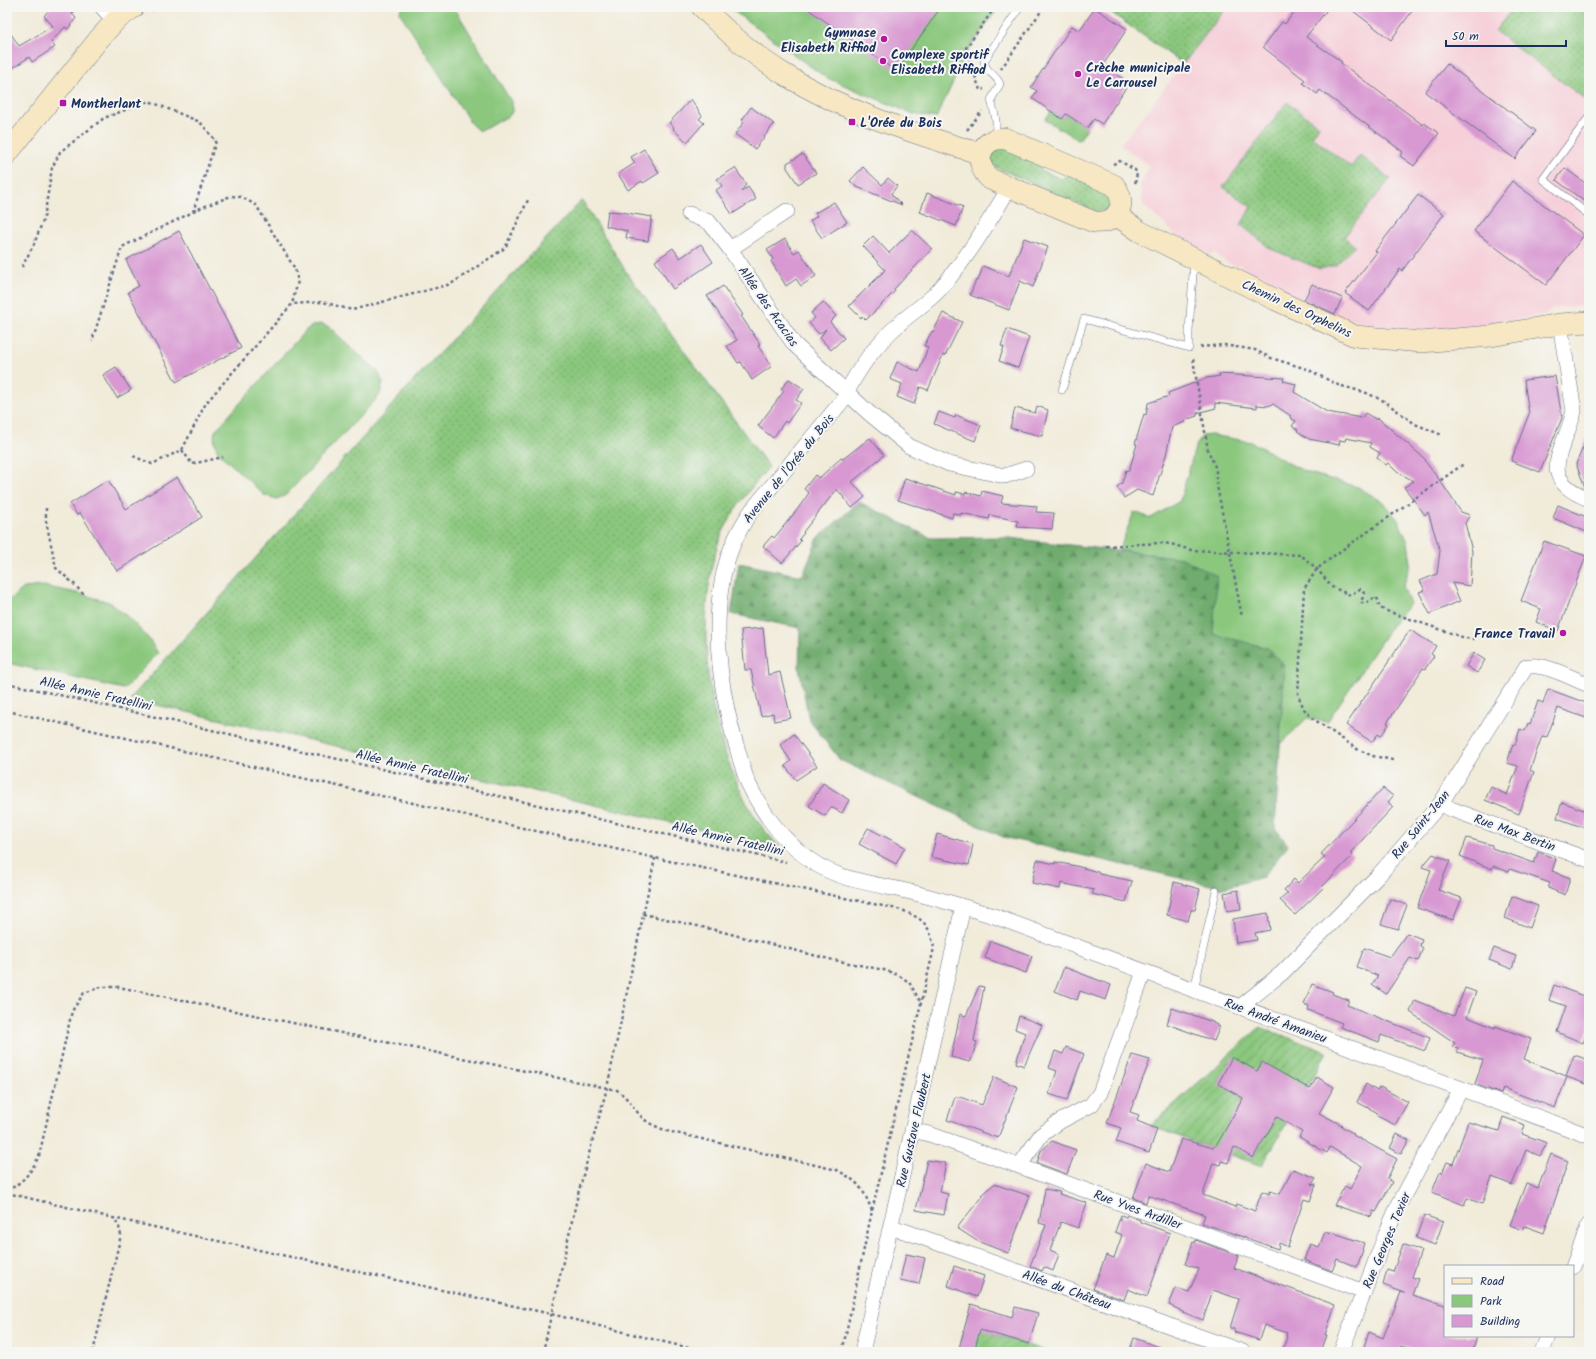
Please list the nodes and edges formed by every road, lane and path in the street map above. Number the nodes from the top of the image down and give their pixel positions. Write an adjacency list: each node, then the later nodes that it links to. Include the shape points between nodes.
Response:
1 (134, 7): 6 (street)
2 (702, 7): 12 (street, via 747,47 784,74 821,95 863,114 944,143)
3 (995, 7): 8 (path, via 966,48)
4 (1020, 7): 12 (lane, via 984,61 984,66 1000,84 991,100 996,130)
5 (1044, 7): 7 (path, via 1000,70)
6 (108, 14): 13 (street, via 93,46)
7 (1002, 72)
8 (978, 83)
9 (986, 106): 11 (path)
10 (1589, 117): 20 (lane, via 1543,179)
11 (966, 131)
12 (986, 147): 14 (street, via 980,162 986,174 990,179); 19 (street, via 997,138 1010,140 1114,185 1121,198)
13 (7, 154)
14 (1009, 186): 19 (street, via 1094,222 1107,222); 30 (street, Avenue de l'Orée du Bois, via 954,273 937,292 886,336)
15 (528, 200): 24 (path, via 505,248 451,284 352,310 323,302)
16 (787, 211): 21 (street)
17 (193, 212): 23 (path, via 216,141 200,122 149,100 104,118 60,152 52,168 44,218); 24 (path, via 231,196 241,197 256,205 295,269 298,281); 27 (path, via 122,247)
18 (689, 214): 21 (street, Allée des Acacias, via 709,222)
19 (1116, 215): 22 (street, Chemin des Orphelins, via 1134,228)
20 (1589, 215)
21 (730, 249): 30 (street, Allée des Acacias, via 794,344)
22 (1194, 258): 26 (street, Chemin des Orphelins, via 1276,300 1355,336 1421,342 1491,336); 28 (lane)
23 (22, 267)
24 (292, 304): 32 (path, via 206,403)
25 (1589, 322): 26 (street, Chemin des Orphelins)
26 (1560, 324): 37 (street, via 1574,411 1558,456 1559,476 1563,485)
27 (92, 340)
28 (1189, 348): 29 (lane, via 1084,319); 31 (path, via 1224,345 1255,350 1271,358 1307,369 1338,385 1384,401 1415,424); 40 (path, via 1193,358 1208,450 1216,469)
29 (1062, 390)
30 (846, 393): 36 (street, Allée des Acacias, via 909,446 949,464 1005,476); 51 (street, Avenue de l'Orée du Bois, via 741,526 725,567 719,602 722,684 731,728 748,782 764,812 778,830)
31 (1442, 435)
32 (182, 450): 33 (path, via 152,464); 34 (path, via 192,464)
33 (133, 456)
34 (223, 457)
35 (1465, 463): 41 (path)
36 (1026, 469)
37 (1589, 500)
38 (46, 508): 42 (path, via 46,521 56,568)
39 (1106, 546): 40 (path, via 1160,543 1191,550)
40 (1229, 550): 41 (path, via 1301,554); 43 (path)
41 (1317, 569): 44 (path, via 1332,587 1350,595 1360,589 1364,593 1361,603 1376,597 1379,607 1384,610 1464,638); 48 (path, via 1304,589 1298,695 1304,709 1312,718 1357,749 1373,756)
42 (84, 595)
43 (1242, 617)
44 (1474, 639)
45 (7, 683): 51 (path, Allée Annie Fratellini, via 805,866)
46 (1589, 685): 49 (street, Rue Saint-Jean, via 1548,668 1537,665 1526,667)
47 (7, 710): 50 (path)
48 (1393, 760)
49 (1443, 799): 52 (street, Rue Max Bertin, via 1451,809); 59 (street, Rue Saint-Jean, via 1377,877 1282,973)
50 (655, 858): 55 (path); 58 (path, via 902,910 920,918 931,931 934,948)
51 (810, 860): 54 (street, Avenue de l'Orée du Bois, via 829,872 848,878)
52 (1589, 860)
53 (1216, 891): 57 (lane)
54 (963, 907): 56 (street, Rue André Amanieu, via 994,916); 62 (street, Rue Gustave Flaubert)
55 (643, 914): 58 (path, via 884,970 909,982); 60 (path)
56 (1144, 972): 57 (street, Rue André Amanieu); 64 (street, via 1100,1093 1091,1104 1041,1135)
57 (1194, 990): 59 (street, Rue André Amanieu)
58 (921, 1003): 66 (path)
59 (1240, 1007): 61 (street, Rue André Amanieu)
60 (607, 1088): 65 (path, via 119,987 100,986 84,993 72,1011 39,1156 32,1171 20,1184); 66 (path, via 617,1090 626,1096 639,1115 650,1124 667,1131 838,1170 854,1180 865,1193); 72 (path, via 578,1194)
61 (1461, 1089): 63 (street, Rue André Amanieu); 71 (street, Rue Georges Texier, via 1398,1206)
62 (912, 1130): 64 (street, Rue Yves Ardiller); 69 (street, Rue Gustave Flaubert)
63 (1589, 1136)
64 (1019, 1166): 71 (street, Rue Yves Ardiller)
65 (7, 1192): 67 (path)
66 (872, 1211): 77 (path)
67 (113, 1218): 72 (path); 74 (path, via 119,1227 120,1235)
68 (1589, 1224): 70 (street)
69 (891, 1228): 78 (street, Rue Gustave Flaubert); 79 (street, Allée du Château)
70 (1574, 1265)
71 (1364, 1292): 80 (street, Rue Georges Texier)
72 (551, 1314): 75 (path); 76 (path)
73 (1548, 1337): 81 (street)
74 (93, 1352)
75 (543, 1352)
76 (705, 1352)
77 (842, 1352)
78 (862, 1352)
79 (1243, 1352)
80 (1341, 1352)
81 (1542, 1352)

